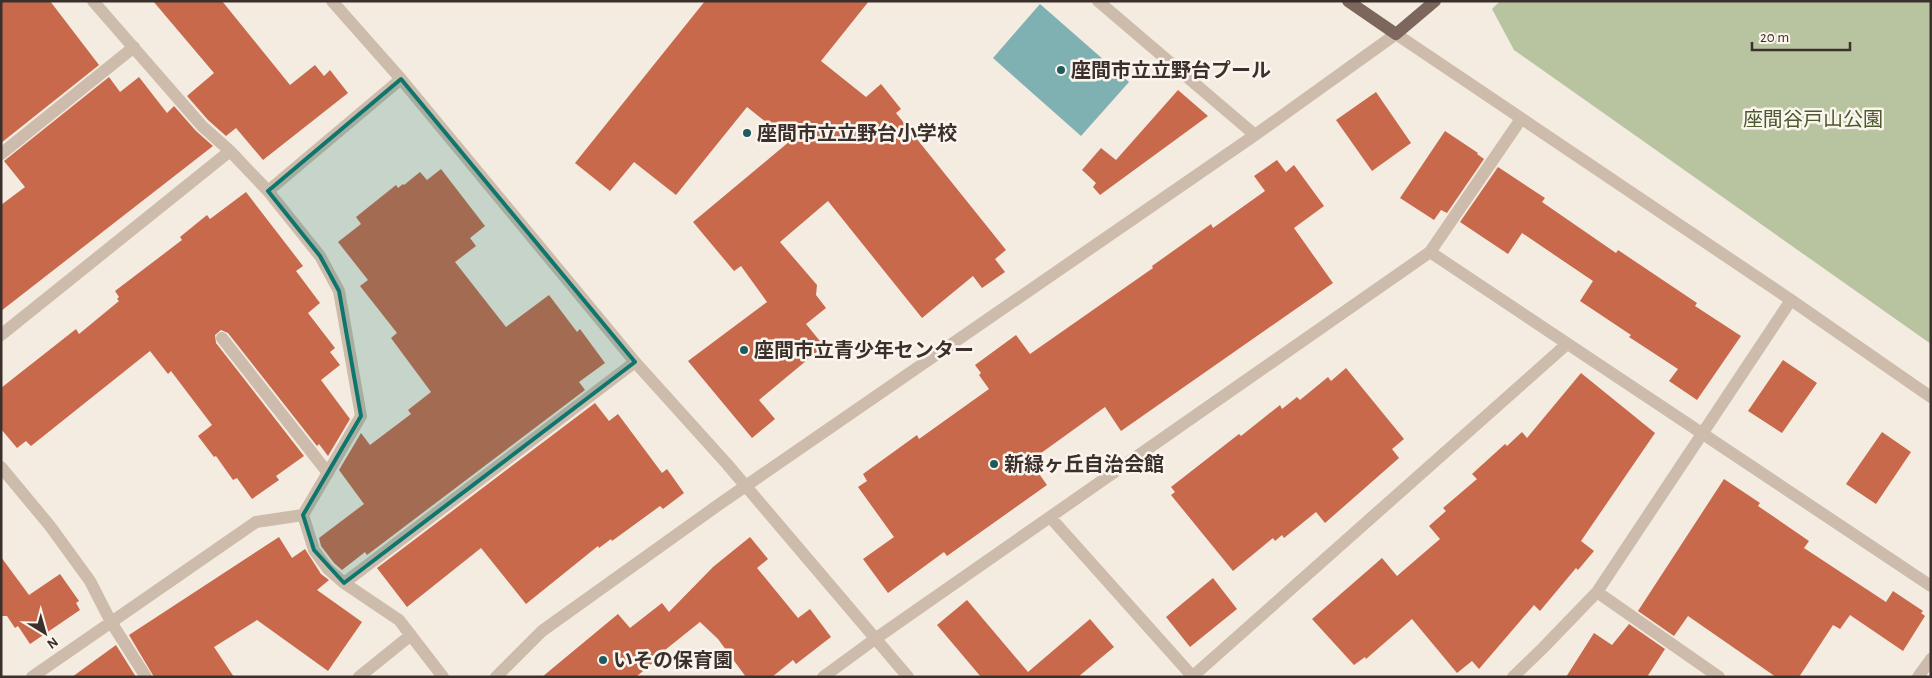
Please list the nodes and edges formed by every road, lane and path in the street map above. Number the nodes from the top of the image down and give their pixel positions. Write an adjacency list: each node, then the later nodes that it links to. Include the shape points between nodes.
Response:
1 (94, 1): 7 (street)
2 (332, 1): 8 (street)
3 (1098, 1): 10 (street)
4 (1348, 1): 6 (main road)
5 (1435, 1): 6 (main road)
6 (1396, 34): 9 (street); 10 (street)
7 (134, 47): 11 (street, via 202,126); 12 (street)
8 (400, 79): 13 (street); 19 (street)
9 (1521, 118): 14 (street); 15 (street)
10 (1255, 135): 24 (street)
11 (230, 151): 13 (street); 16 (street)
12 (1, 154)
13 (268, 191): 23 (street, via 320,256 339,291 362,416)
14 (1430, 252): 18 (street); 26 (street)
15 (1791, 300): 20 (street); 21 (street)
16 (1, 335)
17 (222, 338): 23 (street)
18 (1567, 344): 21 (street); 41 (street)
19 (635, 362): 24 (street); 27 (street)
20 (1931, 397)
21 (1703, 434): 28 (street); 29 (street)
22 (1, 467): 30 (street, via 90,581)
23 (328, 473): 25 (street)
24 (745, 486): 32 (street); 38 (street, via 542,631)
25 (303, 515): 27 (street, via 314,550); 30 (street, via 256,522)
26 (1050, 517): 32 (street); 41 (street)
27 (344, 583): 31 (street, via 398,620)
28 (1931, 586)
29 (1597, 592): 42 (street); 43 (street)
30 (111, 622): 34 (street); 35 (street)
31 (411, 635): 36 (street); 37 (street)
32 (875, 639): 39 (street); 40 (street)
33 (1931, 659): 44 (street)
34 (32, 677)
35 (146, 677)
36 (359, 677)
37 (443, 677)
38 (496, 677)
39 (824, 677)
40 (908, 677)
41 (1192, 677)
42 (1512, 677)
43 (1720, 677)
44 (1918, 677)

